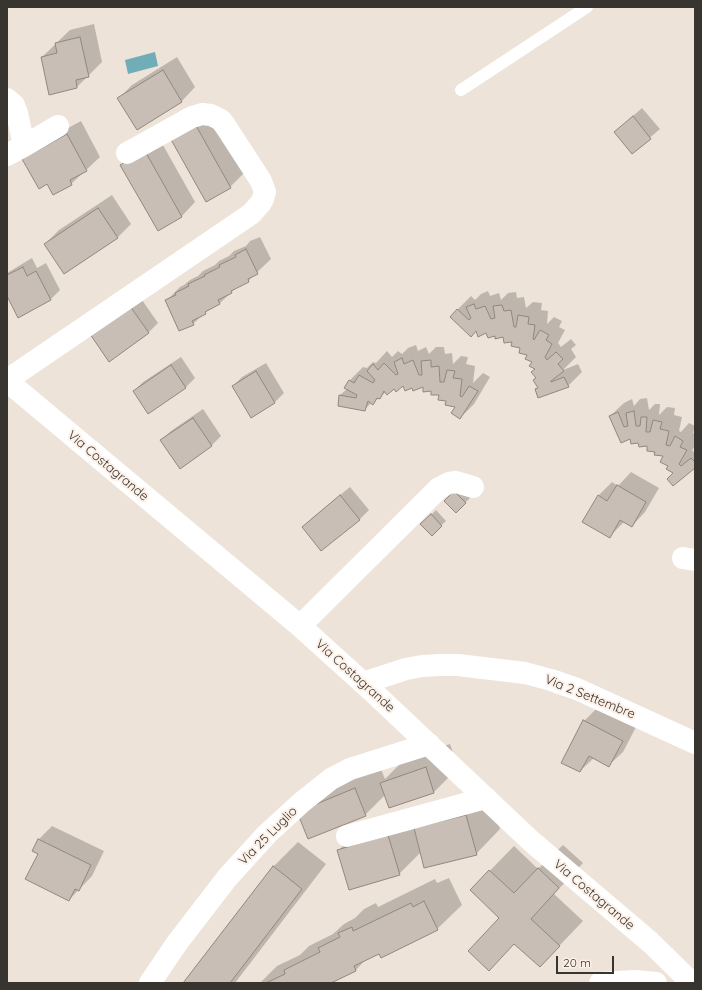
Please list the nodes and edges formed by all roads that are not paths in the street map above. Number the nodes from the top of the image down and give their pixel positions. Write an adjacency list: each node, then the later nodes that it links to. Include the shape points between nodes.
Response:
1 (587, 7): 2 (lane)
2 (461, 90)
3 (7, 99): 5 (street, via 14,105 17,113)
4 (58, 126): 5 (street)
5 (15, 151)
6 (127, 153): 7 (street, via 192,117 211,115 221,120 262,181 263,199 251,214)
7 (7, 381): 9 (street, Via Costagrande)
8 (473, 487): 9 (street, via 462,483 449,483 435,491)
9 (300, 626): 10 (street, Via Costagrande)
10 (363, 682): 11 (street, Via 2 Settembre, via 422,666 458,665 525,673 577,688); 12 (street, Via Costagrande)
11 (695, 743)
12 (429, 744): 13 (street, Via Costagrande); 15 (street, Via 25 Luglio, via 350,769 327,782 302,802 267,834 227,878 180,938)
13 (486, 798): 14 (street); 18 (street, Via Costagrande, via 531,841 655,947)
14 (347, 836)
15 (150, 983)
16 (600, 983): 17 (street)
17 (656, 983)
18 (692, 983)

